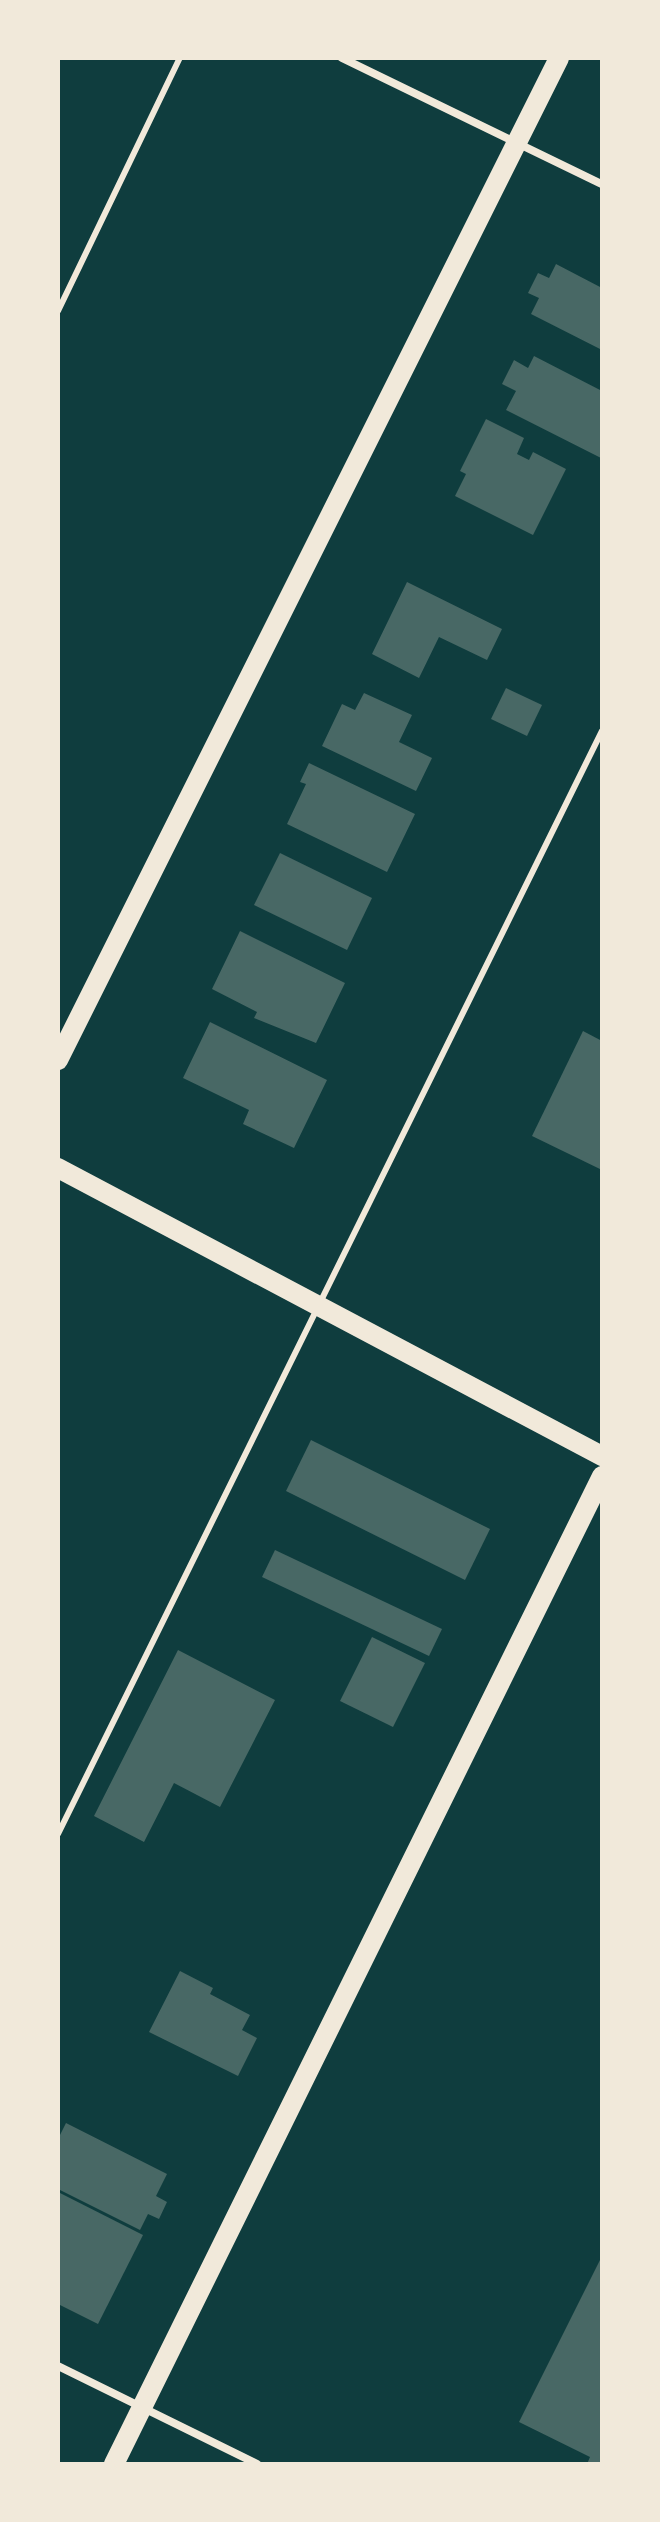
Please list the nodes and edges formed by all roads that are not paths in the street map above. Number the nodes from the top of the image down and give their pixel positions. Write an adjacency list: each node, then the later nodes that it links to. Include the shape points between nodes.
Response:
1 (180, 58): 6 (lane)
2 (342, 58): 4 (street)
3 (559, 58): 4 (main road)
4 (518, 143): 5 (street); 8 (main road)
5 (602, 184)
6 (58, 311)
7 (602, 731): 10 (lane)
8 (58, 1060)
9 (58, 1168): 10 (main road)
10 (316, 1305): 11 (main road); 13 (lane)
11 (602, 1456)
12 (602, 1476): 15 (main road)
13 (58, 1834)
14 (58, 2366): 15 (street)
15 (141, 2408): 16 (main road); 17 (street)
16 (114, 2464)
17 (257, 2464)

